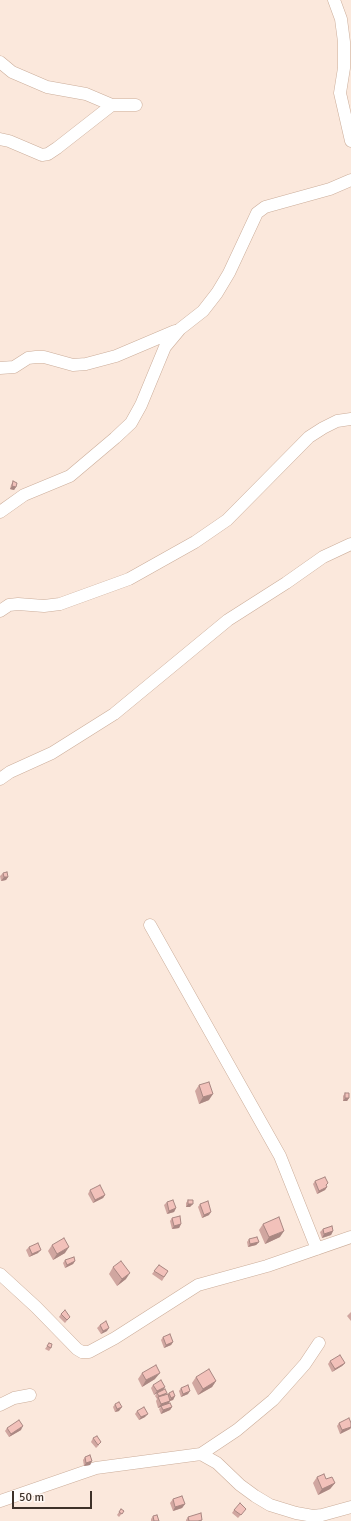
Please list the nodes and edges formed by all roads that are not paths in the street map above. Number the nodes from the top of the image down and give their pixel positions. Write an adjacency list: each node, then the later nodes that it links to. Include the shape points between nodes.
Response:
1 (334, 0): 6 (street, via 341,19 344,42 344,68 340,93)
2 (0, 62): 3 (street, via 12,72 47,87 86,94)
3 (112, 105): 4 (street); 5 (street, via 48,154 42,155)
4 (136, 105)
5 (0, 139)
6 (351, 141)
7 (351, 180): 8 (street, via 265,207 257,213 218,293 203,311)
8 (180, 329): 9 (street, via 116,356 86,364 73,365 36,357 28,358 14,367); 11 (street, via 165,347 131,423 70,476 24,495)
9 (0, 368)
10 (351, 419): 13 (street, via 337,421 309,437 227,520 195,542 129,579 60,604 9,605)
11 (0, 512)
12 (351, 544): 14 (street, via 323,557 228,620 114,714 52,753)
13 (0, 611)
14 (0, 779)
15 (150, 925): 17 (street, via 280,1156)
16 (351, 1237): 17 (street)
17 (317, 1249): 18 (street, via 198,1285 121,1335 89,1352 77,1349)
18 (0, 1274)
19 (319, 1343): 22 (street, via 305,1364 273,1400 237,1430)
20 (30, 1395): 21 (street, via 14,1398)
21 (0, 1405)
22 (200, 1454): 23 (street, via 96,1468); 25 (street, via 217,1463 240,1485 270,1505)
23 (0, 1501)
24 (351, 1507): 25 (street)
25 (314, 1518)

